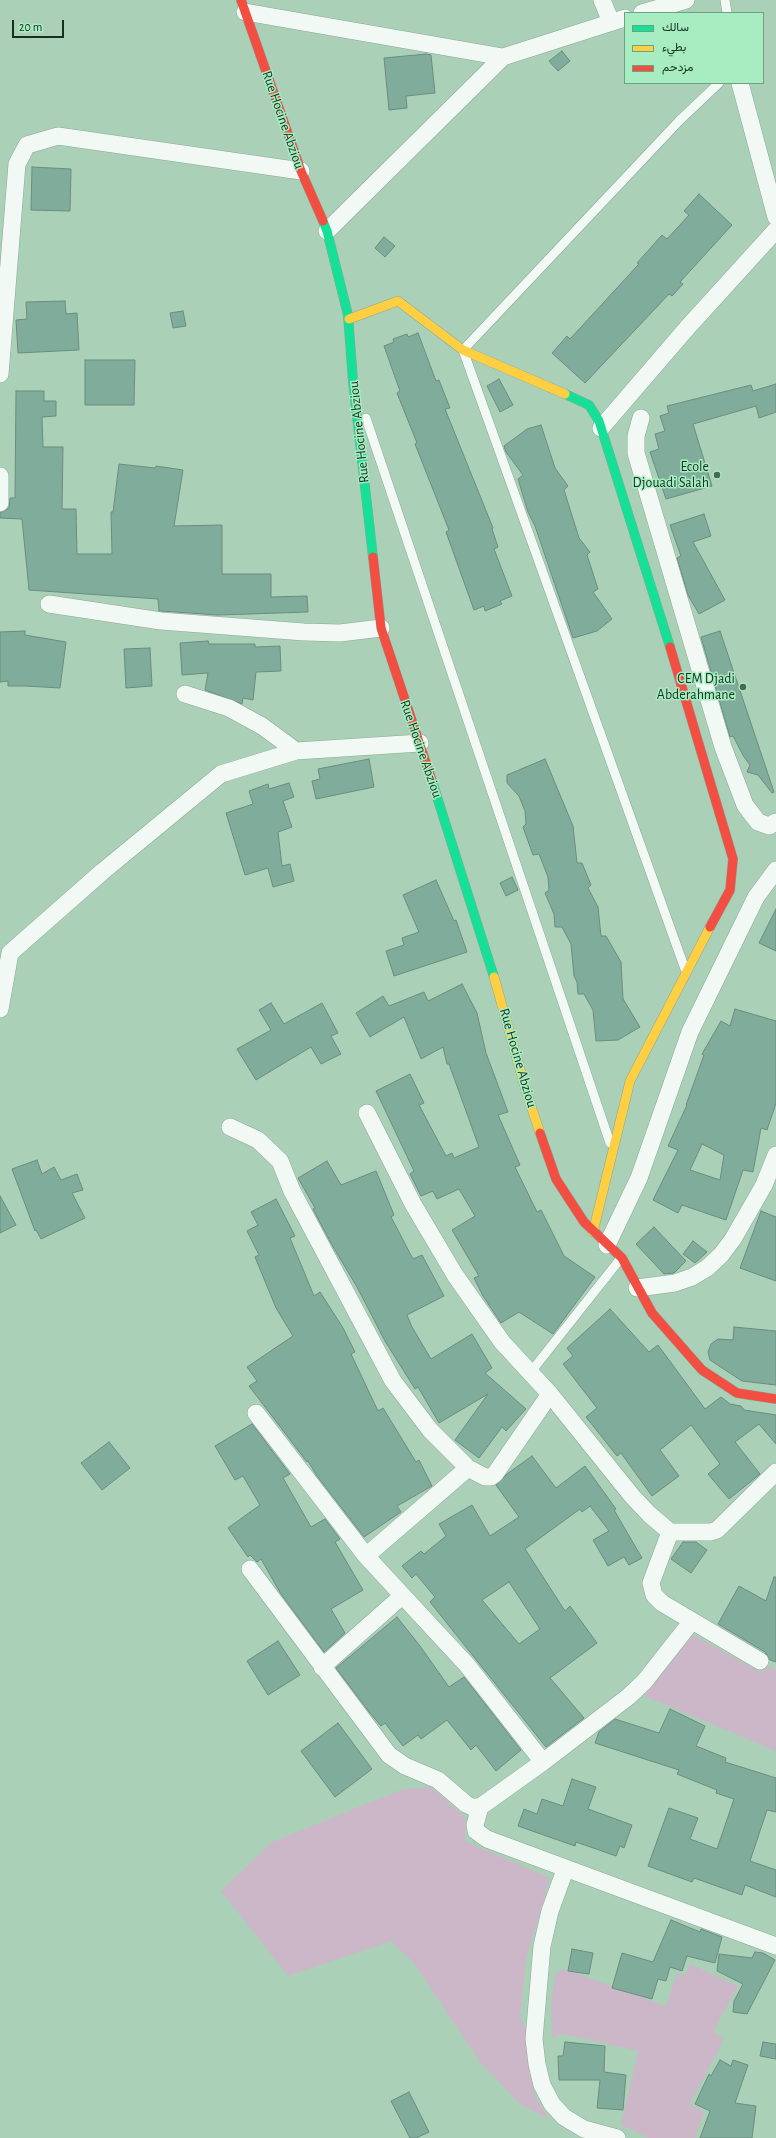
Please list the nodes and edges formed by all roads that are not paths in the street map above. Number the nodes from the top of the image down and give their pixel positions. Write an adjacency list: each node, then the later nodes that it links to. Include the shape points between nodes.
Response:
1 (602, 0): 7 (street)
2 (686, 0): 5 (street)
3 (725, 0): 6 (lane)
4 (243, 6): 8 (street); 11 (street, Rue Hocine Abziou)
5 (645, 12)
6 (727, 12)
7 (618, 20): 8 (street)
8 (503, 57): 14 (street)
9 (718, 84): 16 (lane, via 679,121)
10 (740, 84): 12 (street)
11 (301, 171): 14 (street, Rue Hocine Abziou); 17 (street, via 58,136 26,145 17,164)
12 (776, 217)
13 (776, 230): 20 (street, via 686,328)
14 (327, 232): 15 (street, Rue Hocine Abziou)
15 (348, 319): 16 (street, via 398,301); 18 (street, Rue Hocine Abziou)
16 (464, 350): 20 (street, via 589,405); 31 (lane)
17 (0, 374)
18 (353, 381): 24 (street, Rue Hocine Abziou); 35 (lane)
19 (641, 418): 28 (street, via 636,436 636,453 723,747 744,806 758,822 769,826)
20 (601, 428): 31 (street, via 684,691 733,859 730,890)
21 (0, 476): 22 (street)
22 (0, 503)
23 (49, 604): 24 (street, via 161,621 304,632 340,633)
24 (381, 628): 26 (street, Rue Hocine Abziou)
25 (185, 694): 27 (street, via 229,708 262,726)
26 (420, 743): 27 (street); 37 (street, Rue Hocine Abziou, via 491,966 527,1094 556,1180)
27 (296, 751): 30 (street, via 221,774)
28 (776, 822)
29 (776, 870): 38 (street, via 756,896 690,1032 639,1178)
30 (5, 953): 32 (street)
31 (686, 972): 35 (street, via 630,1081)
32 (0, 1009)
33 (367, 1113): 41 (street, via 413,1204 455,1275 502,1342)
34 (230, 1127): 45 (street, via 258,1140 280,1161 292,1191 393,1381 430,1430)
35 (613, 1152): 37 (street)
36 (776, 1155): 40 (street, via 764,1185 721,1255 692,1277 676,1283)
37 (593, 1232): 38 (street, Rue Hocine Abziou)
38 (607, 1246): 39 (street, Rue Hocine Abziou)
39 (622, 1258): 40 (street, Rue Hocine Abziou); 41 (lane)
40 (637, 1288): 43 (street, Rue Hocine Abziou, via 652,1313 702,1370 737,1393)
41 (530, 1373): 42 (street)
42 (550, 1394): 45 (street, via 495,1474 485,1477); 47 (street, via 632,1496)
43 (776, 1399)
44 (256, 1414): 48 (street)
45 (468, 1468): 48 (street)
46 (776, 1472): 47 (street, via 717,1530)
47 (670, 1532): 51 (street, via 651,1583 652,1589 662,1603)
48 (366, 1556): 50 (street)
49 (250, 1570): 53 (street)
50 (402, 1596): 53 (street); 54 (street, via 467,1665)
51 (692, 1621): 52 (street); 54 (street, via 637,1690)
52 (760, 1661)
53 (322, 1667): 55 (street, via 390,1755 405,1766 438,1780 466,1804)
54 (543, 1762): 55 (street)
55 (480, 1807): 56 (street, via 475,1825 479,1835)
56 (565, 1870): 57 (street); 58 (street, via 550,1911 542,1946 534,2039 537,2064 542,2085 552,2104 564,2117 584,2129)
57 (776, 1946)
58 (617, 2138)

